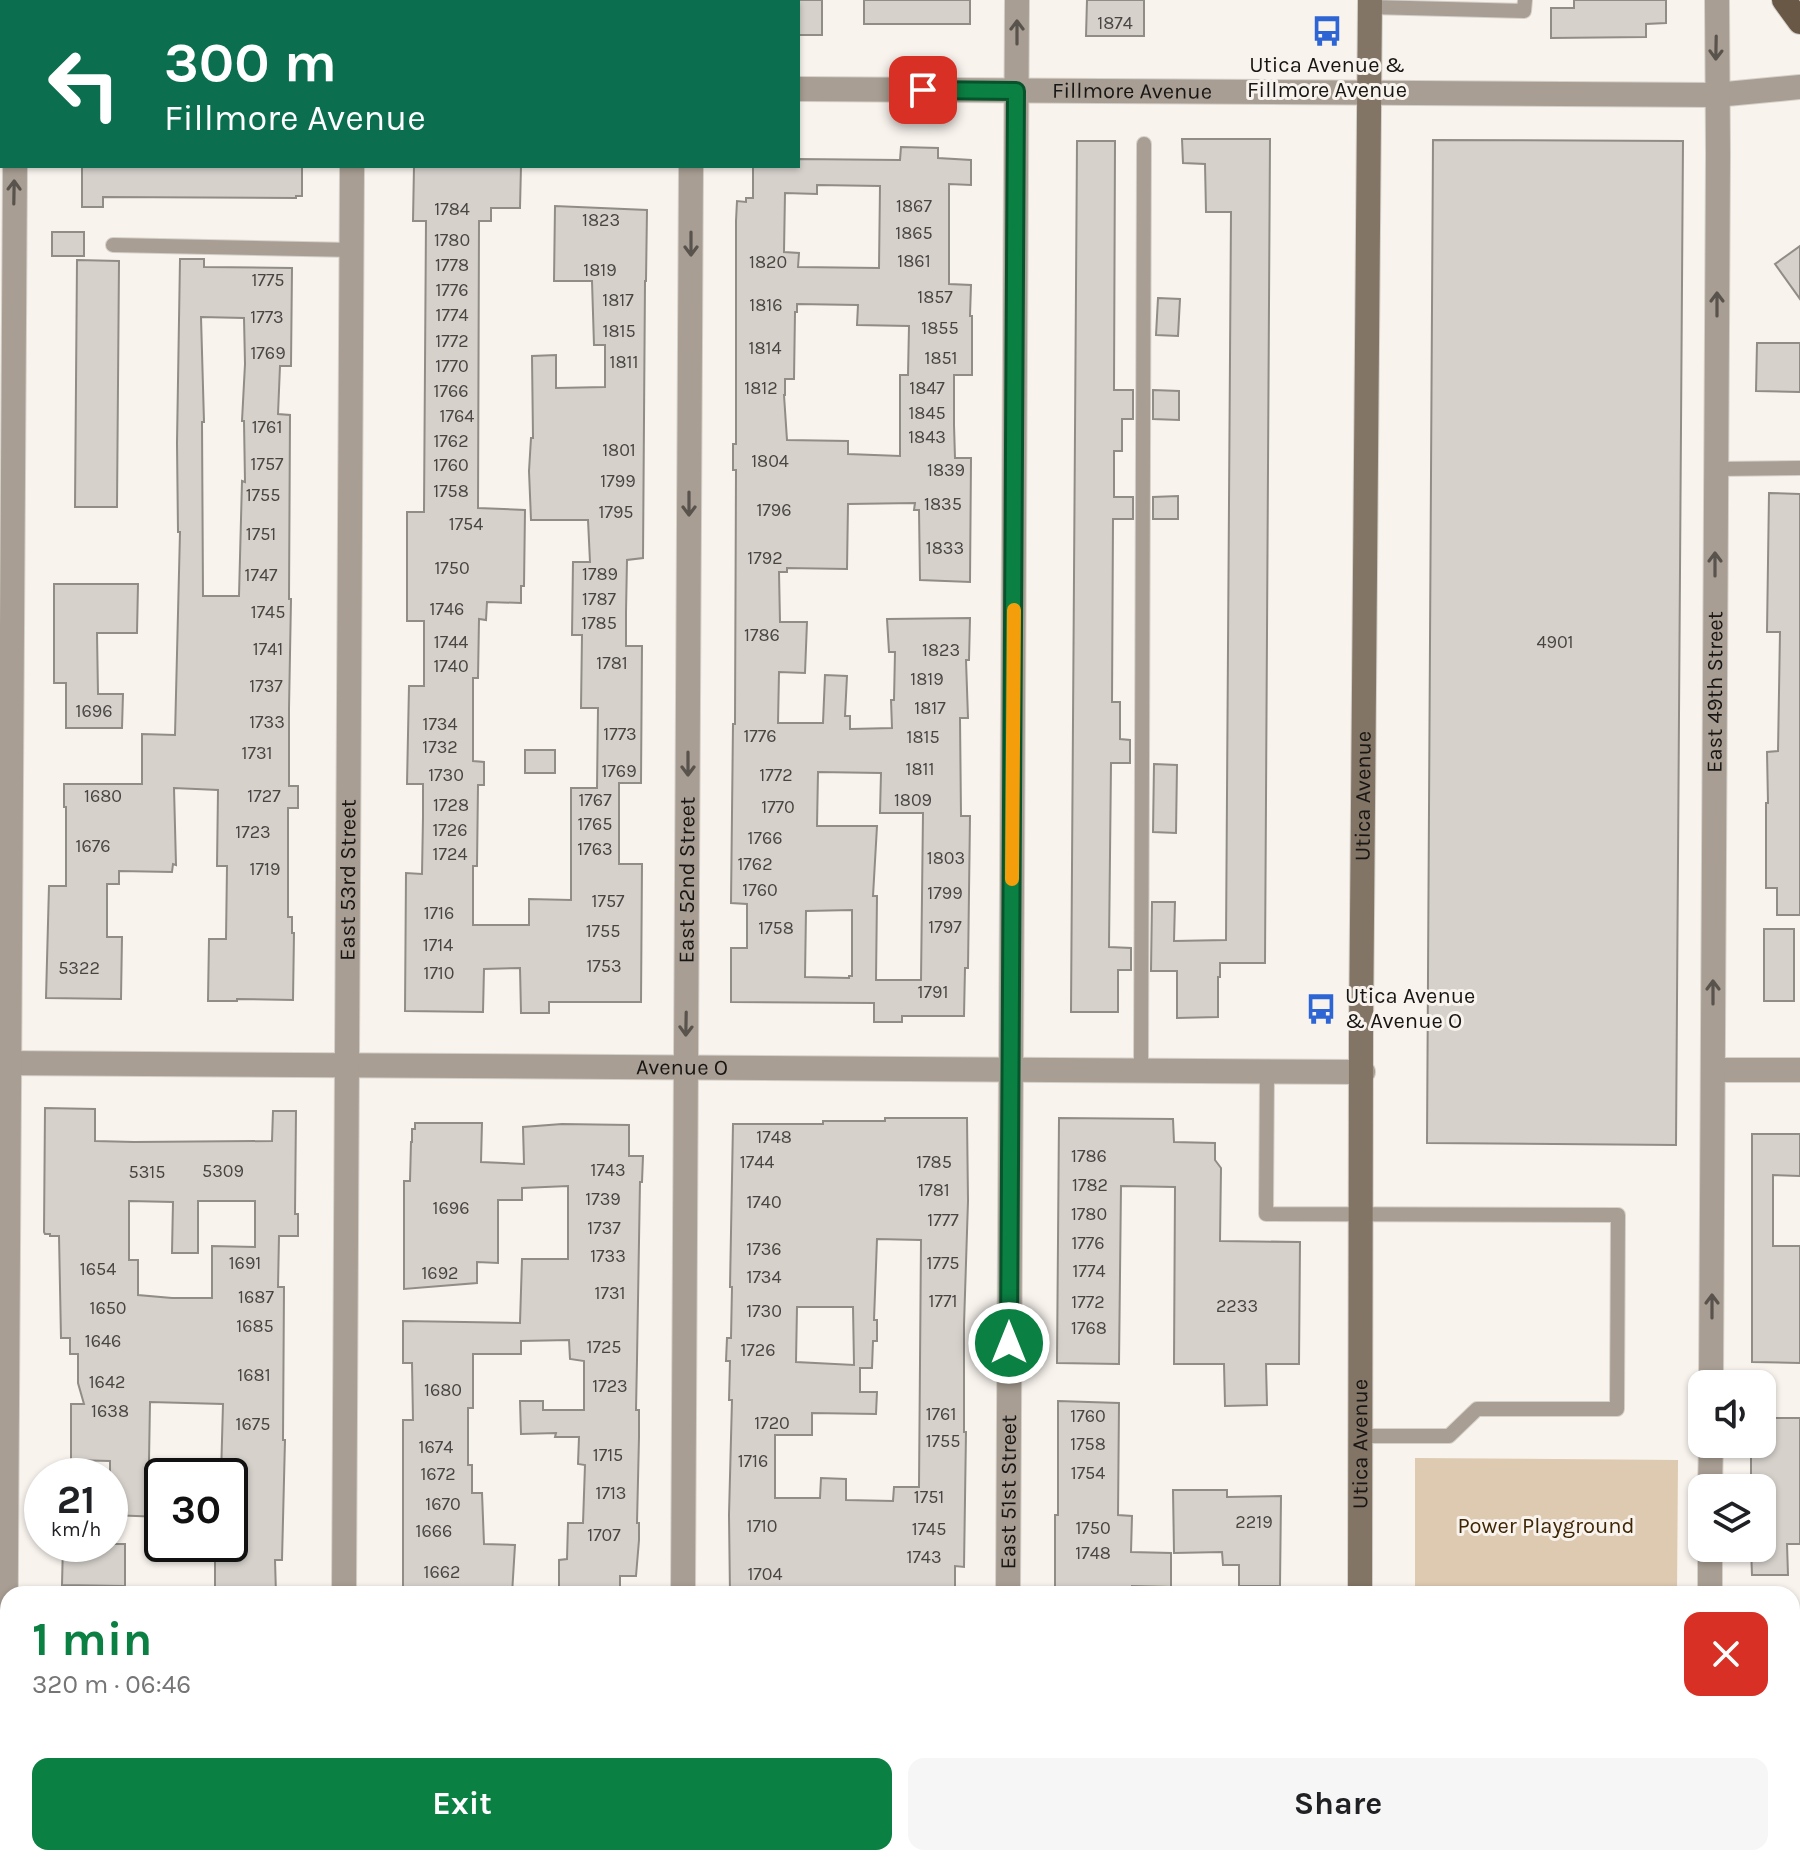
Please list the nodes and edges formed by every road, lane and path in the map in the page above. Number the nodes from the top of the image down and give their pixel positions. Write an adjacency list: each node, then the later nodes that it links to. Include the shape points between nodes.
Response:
1 (1017, 0): 9 (street, East 51st Street, one-way to 1)
2 (1717, 0): 11 (street, East 49th Street, one-way to 11)
3 (1784, 0): 6 (main road)
4 (1370, 4): 5 (lane); 10 (main road, Utica Avenue)
5 (1525, 5)
6 (1800, 22)
7 (1800, 87): 11 (street, Fillmore Avenue)
8 (800, 89): 9 (street, Fillmore Avenue)
9 (1016, 91): 10 (street, Fillmore Avenue); 24 (street, East 51st Street)
10 (1368, 93): 11 (street, Fillmore Avenue); 29 (main road, Utica Avenue)
11 (1716, 95): 20 (street, East 49th Street, one-way to 11)
12 (1144, 144): 27 (lane)
13 (15, 168): 18 (street, one-way to 13)
14 (352, 168): 17 (street, East 53rd Street)
15 (691, 168): 23 (street, East 52nd Street, one-way to 23)
16 (113, 245): 17 (lane)
17 (352, 250): 22 (street, East 53rd Street)
18 (7, 298): 21 (street)
19 (1800, 468): 20 (lane)
20 (1715, 469): 25 (street, East 49th Street, one-way to 20)
21 (4, 1063): 22 (street, Avenue O); 34 (street)
22 (347, 1066): 23 (street, Avenue O); 35 (street, East 53rd Street)
23 (686, 1068): 24 (street, Avenue O); 36 (street, East 52nd Street)
24 (1011, 1070): 27 (street, Avenue O); 37 (street, East 51st Street)
25 (1713, 1070): 26 (street); 31 (street, East 49th Street, one-way to 25)
26 (1800, 1070)
27 (1141, 1071): 28 (street, Avenue O)
28 (1267, 1072): 29 (street, Avenue O); 30 (lane, via 1266,1214)
29 (1363, 1072): 30 (main road, Utica Avenue)
30 (1362, 1214): 32 (main road, Utica Avenue); 32 (lane, via 1618,1215 1618,1230 1617,1409 1477,1409 1449,1436)
31 (1711, 1370)
32 (1361, 1436): 38 (main road, Utica Avenue)
33 (1710, 1562): 39 (street)
34 (4, 1586)
35 (344, 1586)
36 (683, 1586)
37 (1008, 1586)
38 (1360, 1586)
39 (1710, 1586)

